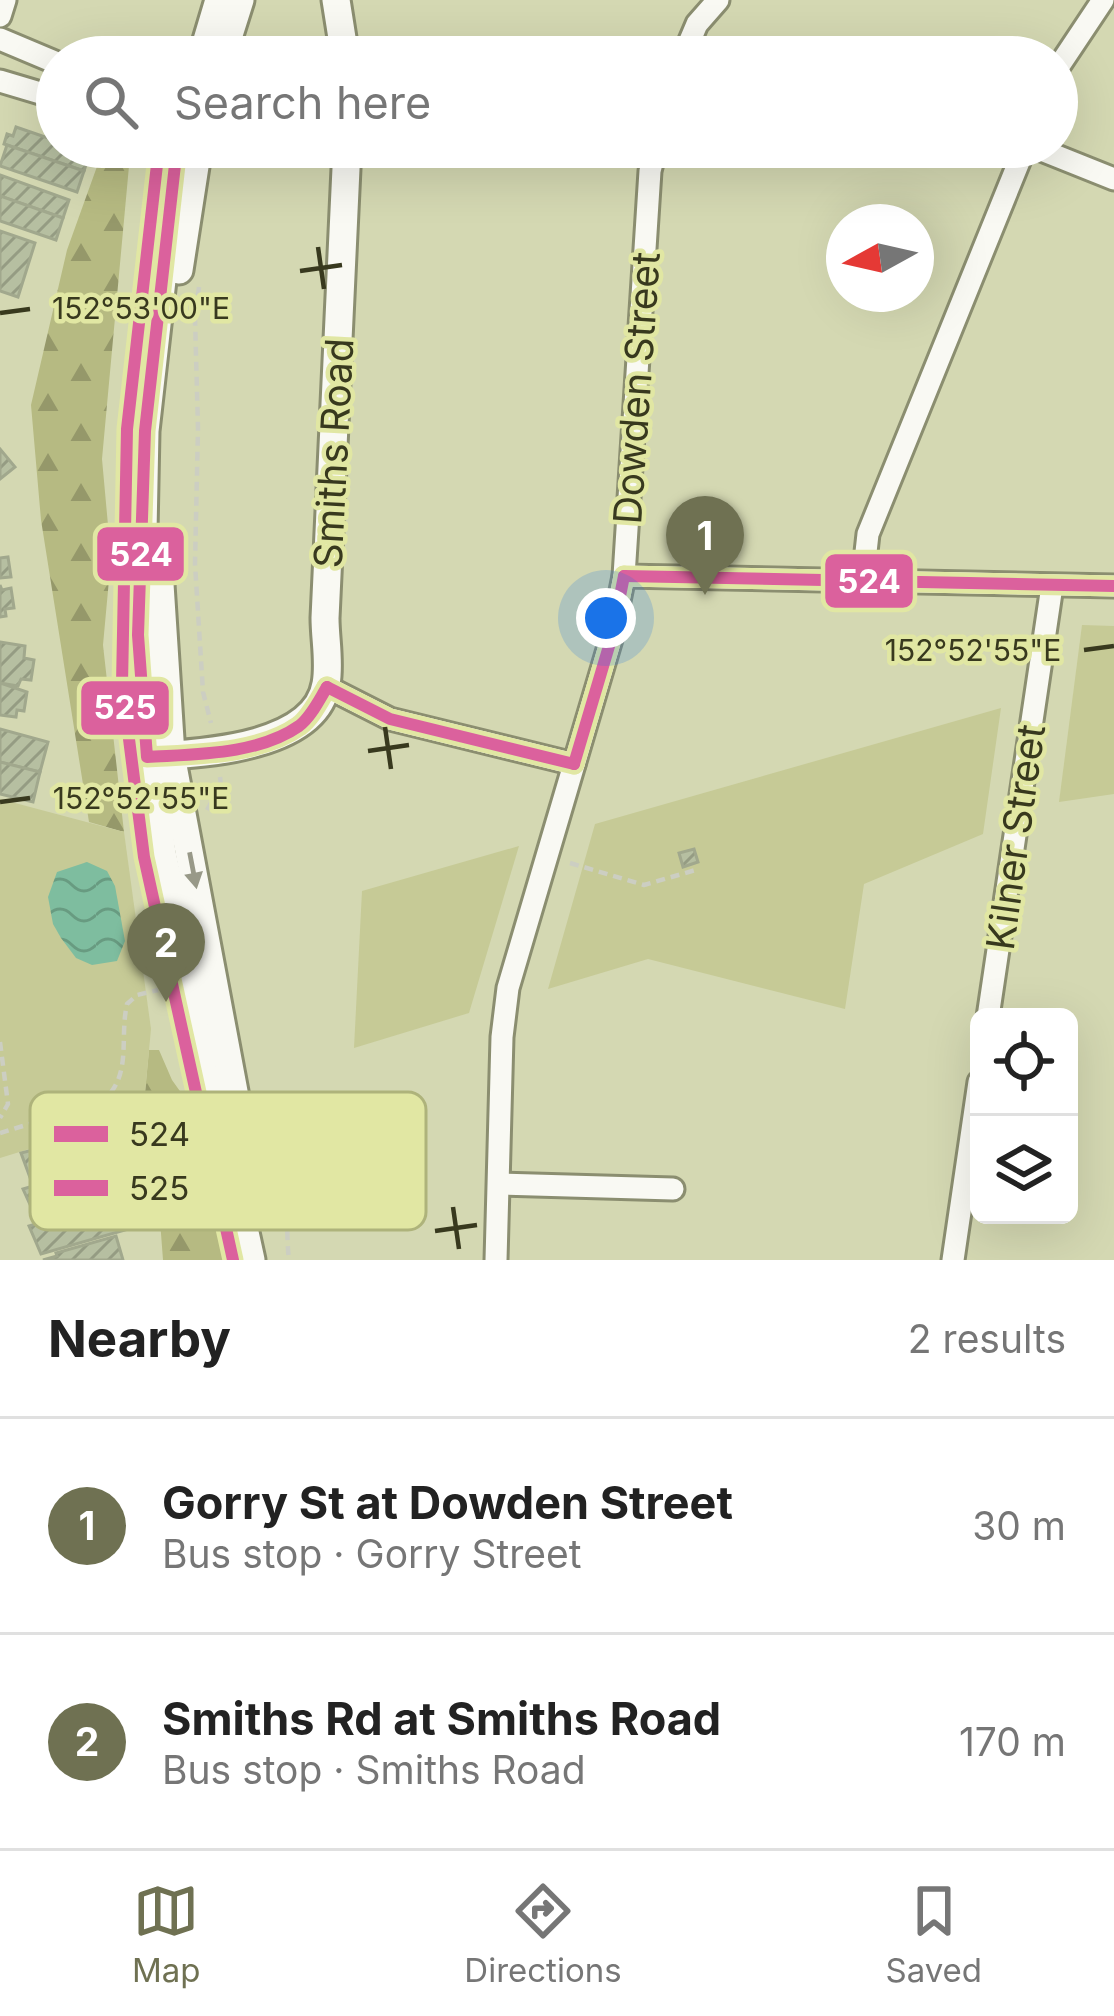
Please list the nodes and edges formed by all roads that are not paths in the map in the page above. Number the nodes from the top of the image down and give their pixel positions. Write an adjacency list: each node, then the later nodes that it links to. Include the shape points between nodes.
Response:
1 (5, 0): 7 (street)
2 (219, 0): 8 (street)
3 (240, 0): 9 (street)
4 (337, 0): 10 (street)
5 (718, 0): 11 (street)
6 (1103, 0): 12 (street)
7 (0, 16)
8 (208, 36)
9 (229, 36)
10 (342, 36)
11 (692, 36)
12 (1078, 38)
13 (0, 39): 14 (street)
14 (36, 54)
15 (0, 81): 16 (street)
16 (36, 92)
17 (1078, 165): 23 (street)
18 (175, 168): 29 (street, via 145,431 138,635)
19 (195, 168): 29 (street, via 160,453)
20 (346, 168): 28 (street, Smiths Road)
21 (651, 168): 24 (street, Dowden Street)
22 (1016, 168): 25 (street, via 868,534)
23 (1114, 179)
24 (624, 576): 25 (street); 30 (street, Dowden Street)
25 (863, 579): 26 (street)
26 (1052, 586): 27 (street); 31 (street, Kilner Street)
27 (1114, 586)
28 (326, 687): 29 (street, via 302,724 271,739); 30 (street, via 390,719)
29 (159, 756): 32 (street, via 162,853); 33 (street, one-way to 33)
30 (574, 764): 35 (street, Dowden Street, via 508,988)
31 (989, 1008)
32 (214, 1092)
33 (228, 1092)
34 (974, 1116): 42 (street)
35 (500, 1184): 36 (street); 41 (street, Dowden Street)
36 (673, 1189)
37 (244, 1230): 39 (street)
38 (257, 1230): 40 (street, one-way to 40)
39 (251, 1260)
40 (263, 1260)
41 (496, 1260)
42 (953, 1260)

